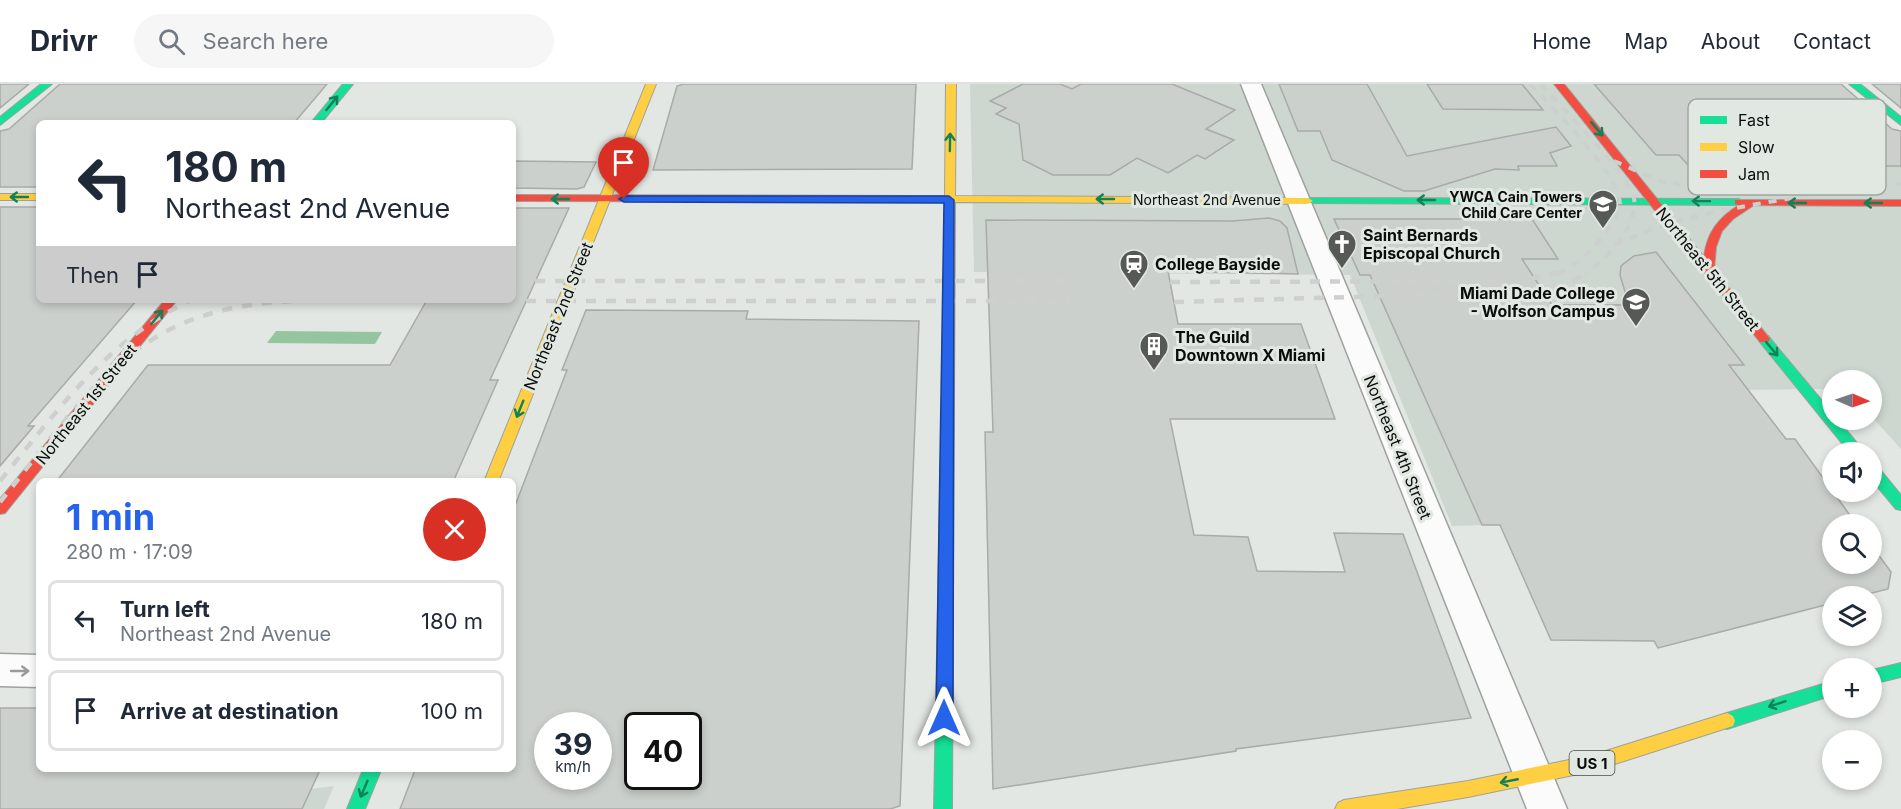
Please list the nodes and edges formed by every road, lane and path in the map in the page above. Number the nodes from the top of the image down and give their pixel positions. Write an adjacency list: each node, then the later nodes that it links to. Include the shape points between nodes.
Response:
1 (47, 84): 11 (main road)
2 (348, 84): 10 (main road, one-way to 2)
3 (651, 84): 16 (main road, Northeast 2nd Street)
4 (951, 84): 18 (main road, one-way to 4)
5 (1251, 84): 17 (street, Northeast 4th Street)
6 (1559, 84): 19 (main road, Northeast 5th Street, one-way to 19, via 1640,180)
7 (1854, 84): 8 (main road)
8 (1873, 99)
9 (1886, 110): 12 (main road)
10 (318, 120)
11 (0, 122)
12 (1901, 122)
13 (0, 197): 14 (main road, one-way to 13)
14 (36, 197)
15 (516, 198): 16 (main road, Northeast 2nd Avenue, one-way to 15)
16 (606, 199): 18 (main road, Northeast 2nd Avenue); 25 (main road, Northeast 2nd Street, one-way to 25)
17 (1297, 199): 18 (main road, Northeast 2nd Avenue, one-way to 18); 19 (main road, Northeast 2nd Avenue, one-way to 17); 35 (street, Northeast 4th Street)
18 (949, 200): 37 (main road)
19 (1652, 201): 20 (main road, Northeast 2nd Avenue, one-way to 19); 22 (main road, Northeast 5th Street)
20 (1750, 202): 21 (main road, Northeast 2nd Avenue, one-way to 20); 22 (main road, via 1716,225 1709,245)
21 (1901, 202)
22 (1708, 272): 24 (main road, Northeast 5th Street, one-way to 24)
23 (169, 303): 28 (main road, Northeast 1st Street, one-way to 23)
24 (1849, 442)
25 (493, 478)
26 (1882, 482): 27 (main road)
27 (1901, 505)
28 (0, 509)
29 (1901, 669): 32 (main road)
30 (0, 670): 31 (street, one-way to 31)
31 (36, 671)
32 (1882, 674)
33 (1822, 691): 35 (main road, US 1, one-way to 35, via 1593,763)
34 (371, 772): 36 (main road, one-way to 36)
35 (1540, 793): 38 (main road, US 1, one-way to 38)
36 (356, 809)
37 (943, 809)
38 (1344, 809)

